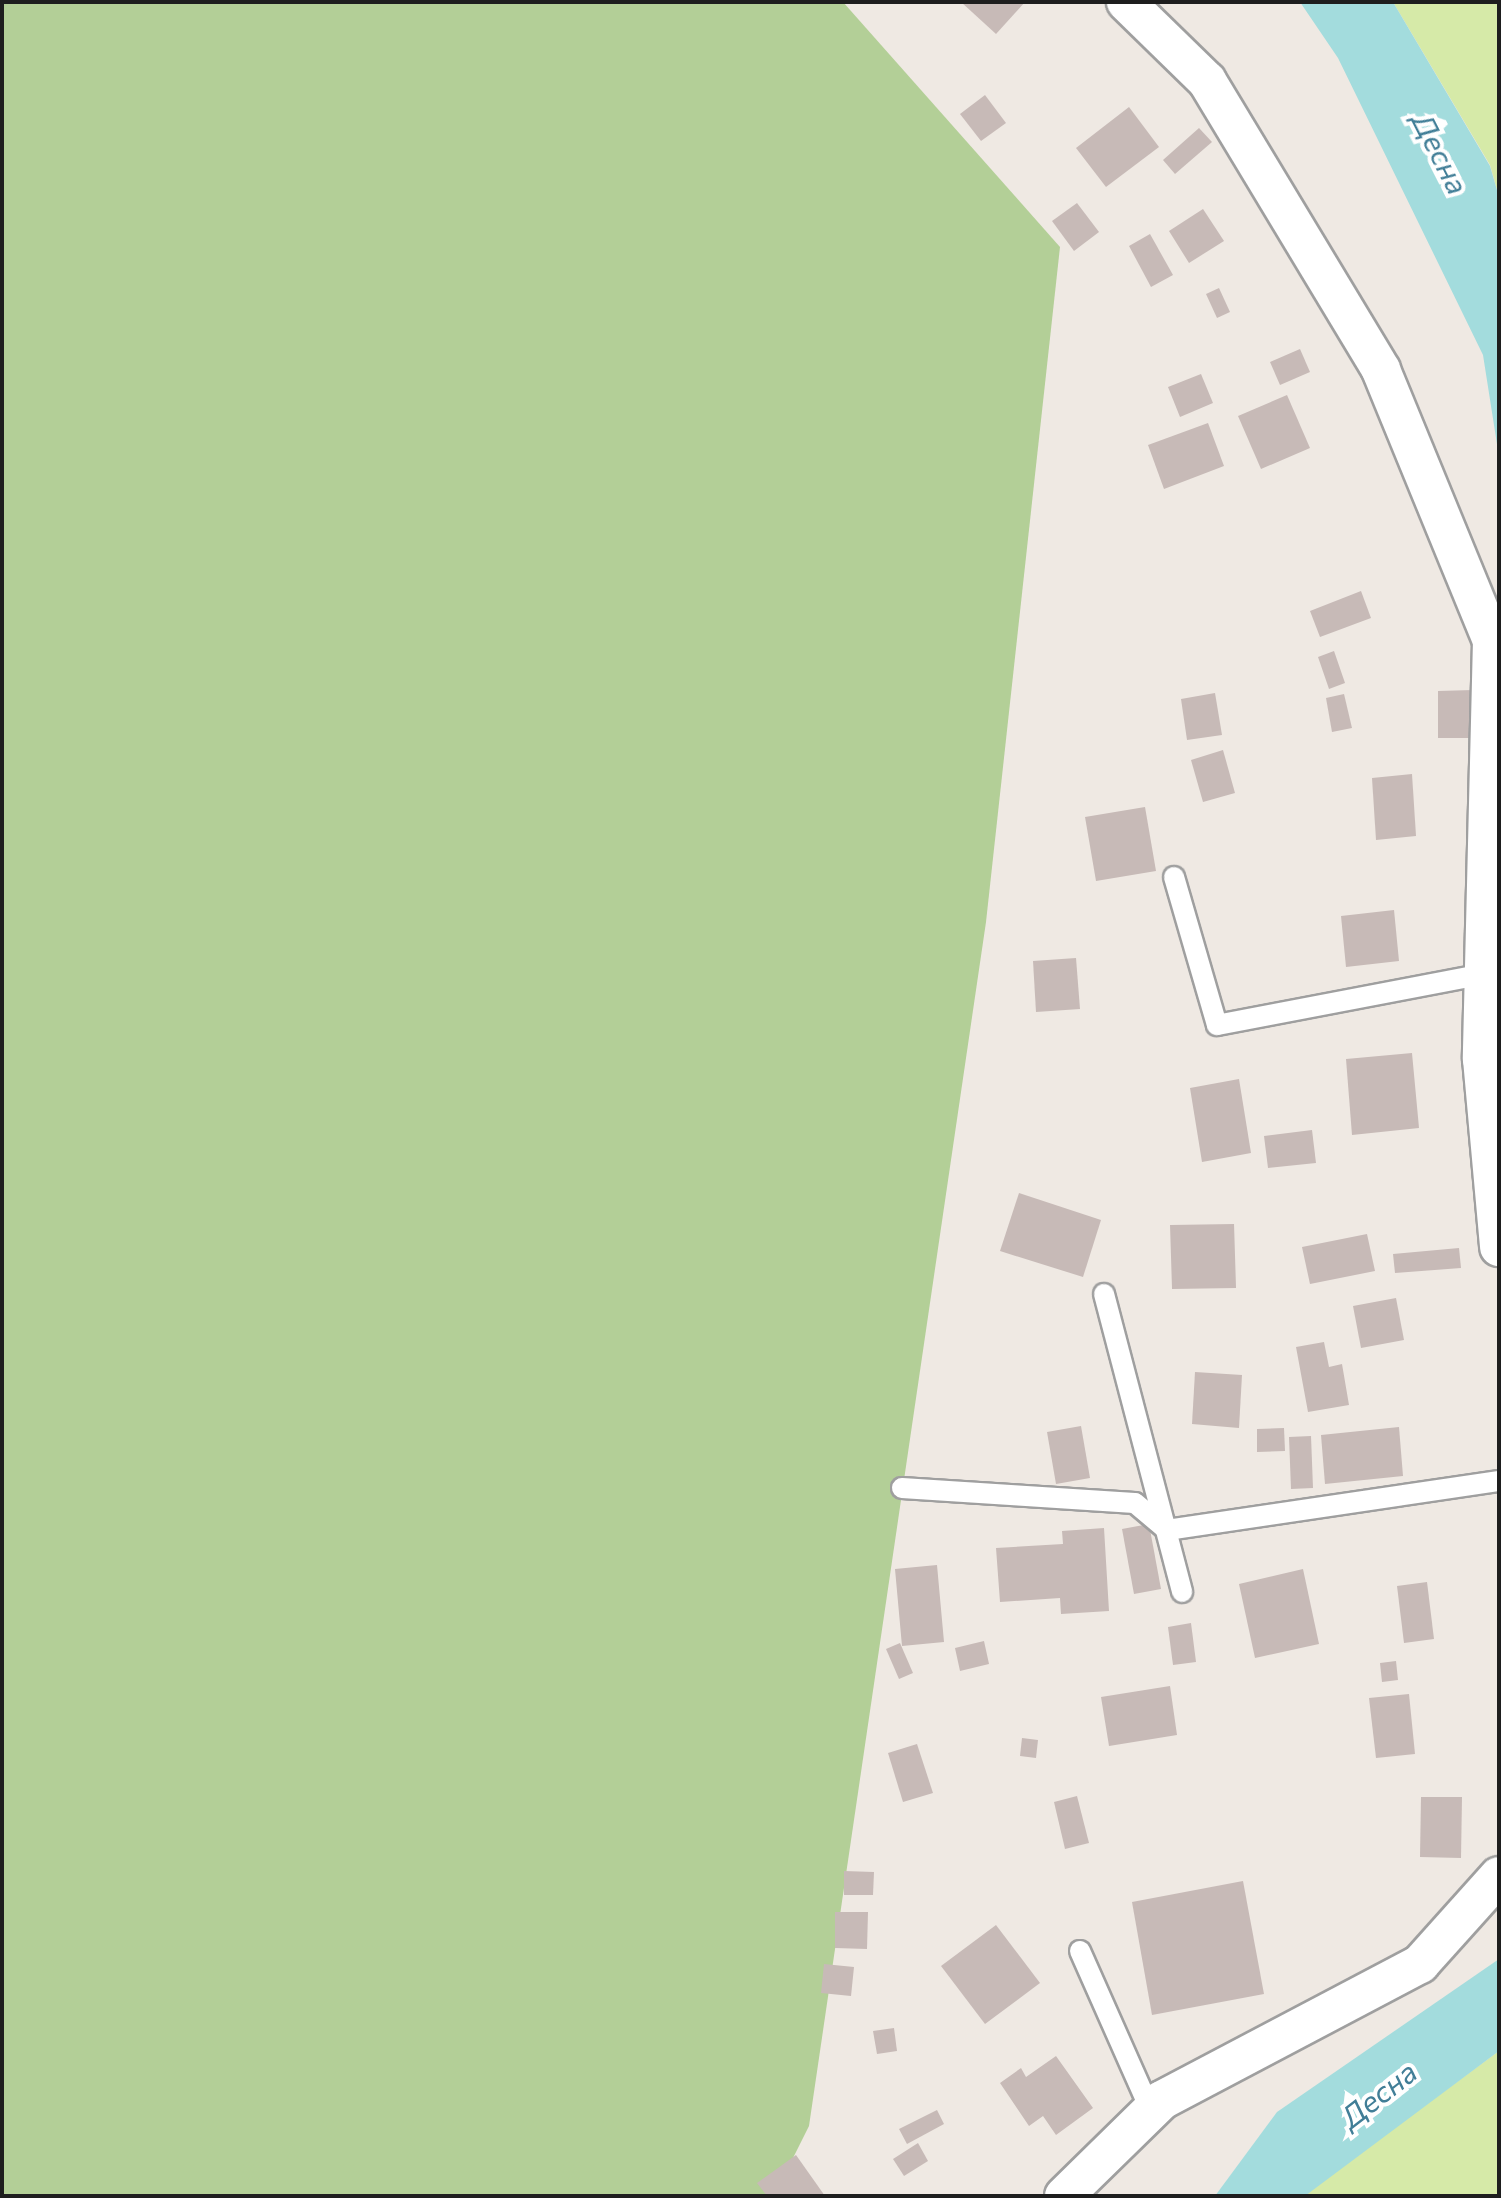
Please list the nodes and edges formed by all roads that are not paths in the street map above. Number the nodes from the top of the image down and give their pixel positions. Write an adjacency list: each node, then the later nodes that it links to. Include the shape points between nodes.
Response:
1 (1126, 2): 3 (street, via 1207,81 1381,370 1492,640)
2 (1174, 877): 3 (lane, via 1217,1025)
3 (1484, 974): 4 (street, via 1482,1059)
4 (1499, 1247)
5 (1104, 1294): 8 (lane)
6 (1499, 1481): 8 (lane)
7 (902, 1488): 8 (lane, via 1135,1503)
8 (1167, 1530): 9 (lane)
9 (1182, 1592)
10 (1499, 1876): 12 (street, via 1420,1964)
11 (1080, 1951): 12 (lane)
12 (1151, 2111): 13 (street)
13 (1064, 2196)

